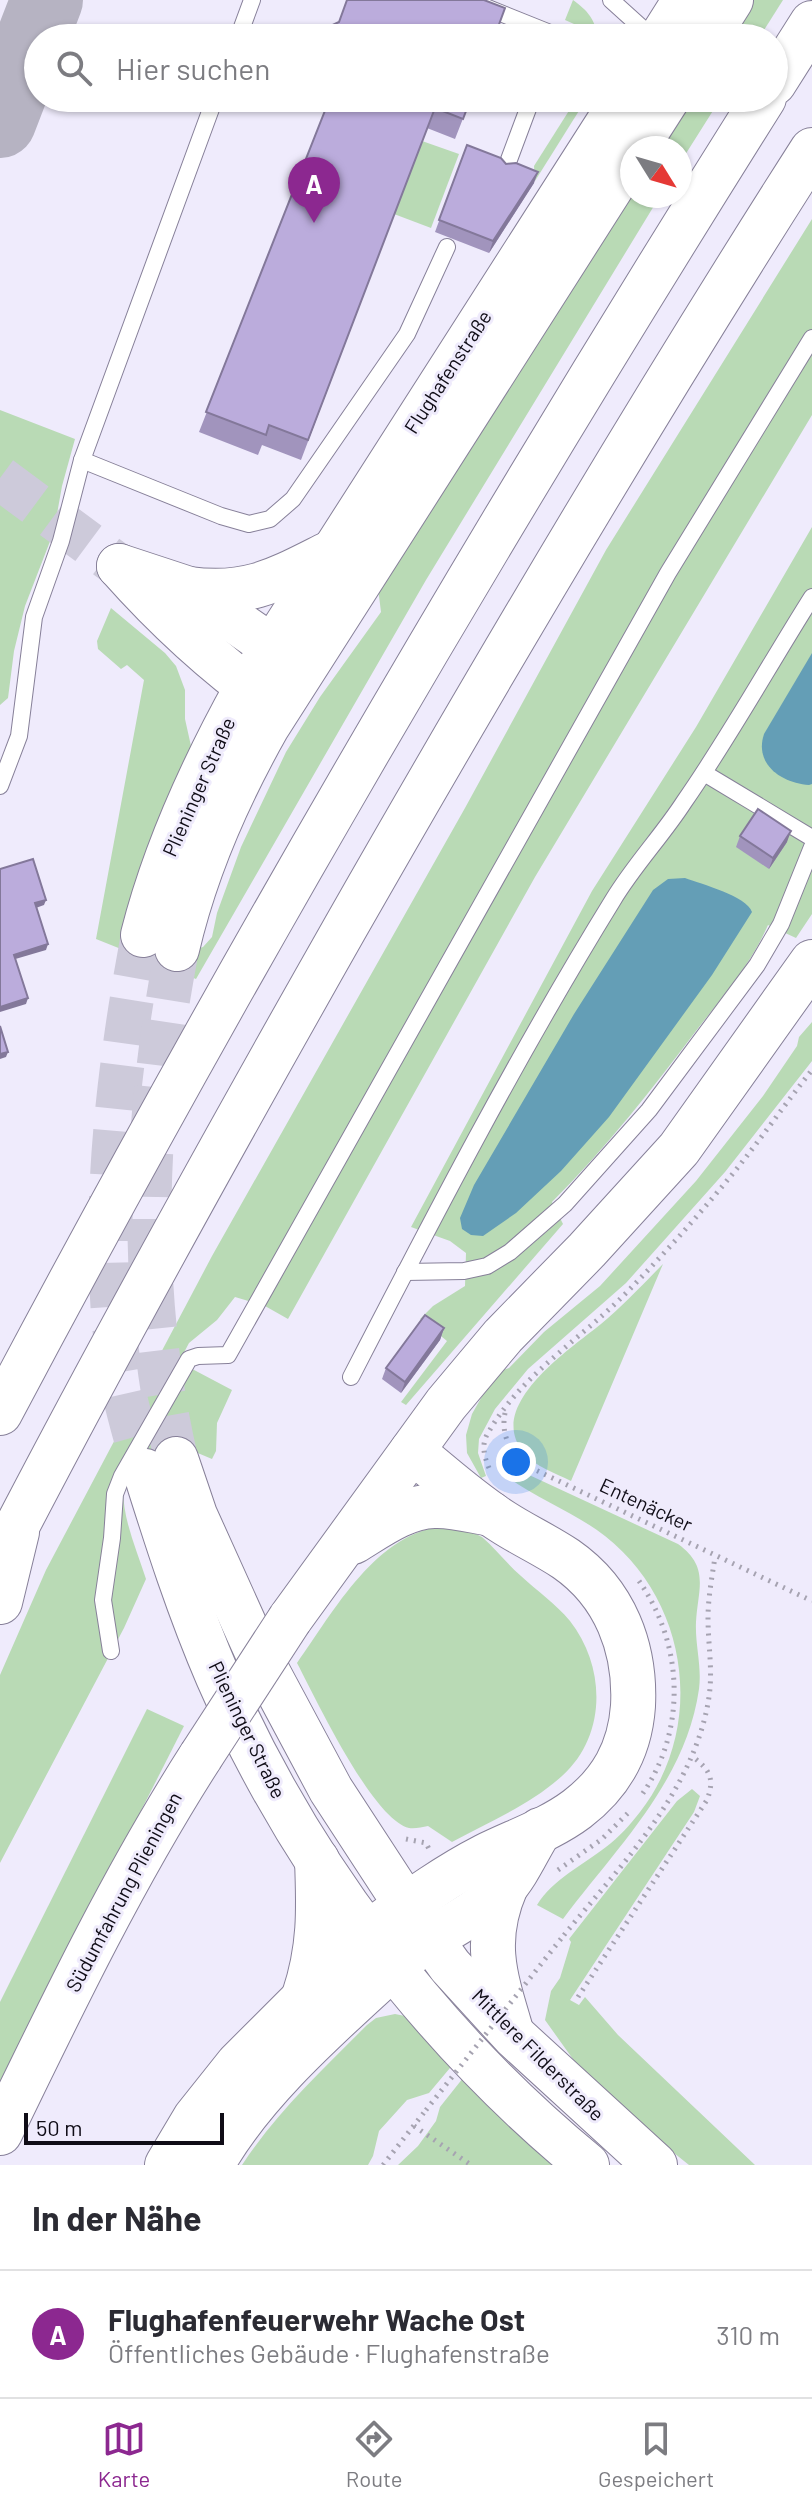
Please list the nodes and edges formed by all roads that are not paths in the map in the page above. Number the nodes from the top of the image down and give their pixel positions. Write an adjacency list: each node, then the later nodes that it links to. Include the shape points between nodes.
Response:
1 (252, 0): 7 (lane)
2 (468, 0): 8 (lane)
3 (611, 0): 5 (lane)
4 (731, 0): 5 (main road)
5 (677, 22)
6 (812, 23): 9 (main road)
7 (243, 24)
8 (528, 24)
9 (788, 61)
10 (210, 112): 21 (lane)
11 (527, 112): 17 (lane)
12 (615, 112): 22 (main road, Flughafenstraße)
13 (659, 112): 15 (main road)
14 (755, 112): 38 (main road, via 552,440 330,817)
15 (644, 136)
16 (812, 150): 41 (main road, via 655,401 434,773 187,1208)
17 (507, 165)
18 (620, 172): 25 (main road, Flughafenstraße)
19 (447, 247): 21 (lane, via 407,334 293,499 270,519 249,524 221,516)
20 (812, 338): 45 (lane, via 668,573 228,1355 189,1359 122,1476 113,1499 103,1600)
21 (82, 460): 27 (lane, via 34,617 19,736)
22 (332, 552): 23 (main road, via 248,589); 25 (main road, Flughafenstraße)
23 (189, 589): 25 (main road); 26 (main road, via 119,566 165,617)
24 (812, 597): 28 (lane)
25 (287, 658): 26 (main road, Plieninger Straße)
26 (262, 698): 32 (main road, Plieninger Straße, via 221,736 180,823 163,868)
27 (4, 765): 29 (lane)
28 (704, 773): 30 (lane); 36 (lane, via 608,908)
29 (0, 786)
30 (812, 838)
31 (812, 847): 36 (lane, via 781,924 744,984 649,1110 565,1204 487,1266)
32 (160, 942)
33 (812, 962): 35 (main road, Südumfahrung Plieningen)
34 (812, 1007): 35 (main road)
35 (759, 1037): 39 (main road, Südumfahrung Plieningen, via 679,1149 503,1336)
36 (405, 1272): 37 (lane)
37 (351, 1377)
38 (0, 1413)
39 (412, 1451): 40 (main road); 42 (main road, Südumfahrung Plieningen)
40 (492, 1494): 42 (main road, via 396,1517); 46 (main road, via 598,1586 618,1620 631,1668 631,1718 616,1767 587,1801)
41 (21, 1518): 43 (main road); 44 (main road)
42 (341, 1549): 53 (main road, Südumfahrung Plieningen, bridge, via 154,1831)
43 (0, 1559)
44 (0, 1602)
45 (111, 1651)
46 (540, 1830): 48 (main road); 49 (main road, via 454,1872)
47 (317, 1860): 49 (main road, Plieninger Straße, via 262,1769 218,1676 180,1579 161,1465 195,1515 256,1650 325,1779); 50 (main road, Plieninger Straße); 51 (main road, via 317,1954)
48 (506, 1886): 49 (main road, via 481,1908); 52 (main road, via 496,1911 492,1953)
49 (418, 1922): 50 (main road); 52 (main road, Mittlere Filderstraße)
50 (381, 1950): 51 (main road); 55 (main road, via 236,2127); 56 (main road, via 497,2083)
51 (304, 1996): 54 (main road, via 212,2095)
52 (514, 2036): 57 (main road, Mittlere Filderstraße)
53 (0, 2133)
54 (167, 2165)
55 (212, 2165)
56 (587, 2165)
57 (655, 2165)

